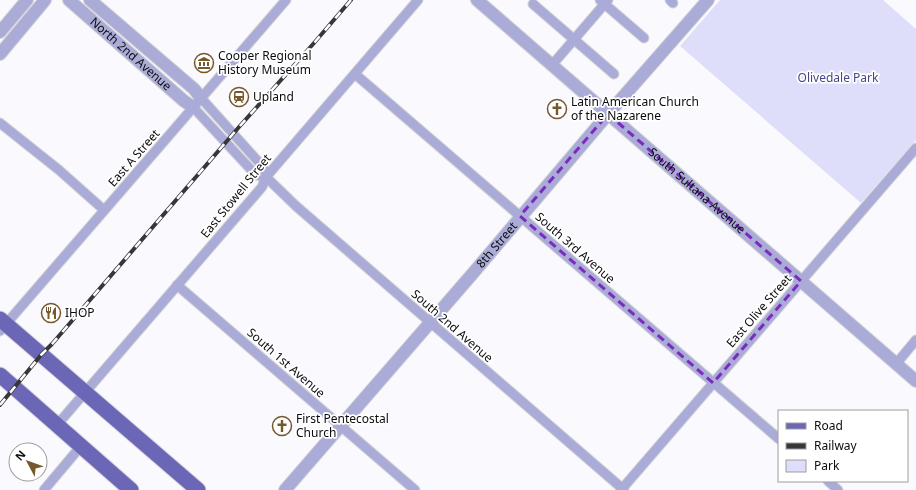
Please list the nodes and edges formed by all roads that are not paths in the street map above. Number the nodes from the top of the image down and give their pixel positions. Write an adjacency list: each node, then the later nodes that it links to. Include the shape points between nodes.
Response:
1 (27, 0): 11 (street)
2 (45, 0): 14 (street)
3 (69, 0): 18 (street, North 2nd Avenue, via 184,101)
4 (90, 0): 18 (street, North 2nd Avenue, via 194,89)
5 (286, 0): 18 (street, East A Street)
6 (418, 0): 16 (street, East Stowell Street)
7 (477, 0): 15 (street, South Sultana Avenue)
8 (708, 0): 19 (street, 8th Street)
9 (604, 1): 12 (street); 13 (street)
10 (534, 4): 13 (street)
11 (0, 32)
12 (644, 38)
13 (574, 39): 15 (street); 17 (street)
14 (0, 54)
15 (552, 65): 19 (street, South Sultana Avenue)
16 (355, 74): 22 (street, East Stowell Street); 24 (street, South 3rd Avenue)
17 (614, 74)
18 (197, 103): 22 (street, South 2nd Avenue, via 256,175); 23 (street, East A Street)
19 (608, 114): 24 (street, 8th Street); 25 (street, South Sultana Avenue)
20 (0, 123): 23 (street)
21 (916, 148): 25 (street, East Olive Street)
22 (266, 177): 26 (street, East Stowell Street, via 262,187); 27 (street, South 2nd Avenue)
23 (104, 210): 28 (street, East A Street)
24 (520, 216): 27 (street, 8th Street); 33 (street, South 3rd Avenue)
25 (801, 281): 30 (street, South Sultana Avenue); 33 (street, East Olive Street)
26 (177, 285): 34 (street, East Stowell Street); 36 (street, South 1st Avenue)
27 (430, 323): 36 (street, 8th Street); 45 (street, South 2nd Avenue)
28 (2, 325): 34 (main road)
29 (916, 340): 30 (street)
30 (896, 364): 32 (street, South Sultana Avenue)
31 (0, 375): 35 (main road)
32 (916, 381)
33 (713, 383): 37 (street, South 3rd Avenue); 45 (street, East Olive Street)
34 (85, 392): 35 (street, East Stowell Street); 42 (main road)
35 (57, 425): 38 (main road)
36 (340, 426): 43 (street, 8th Street); 44 (street, South 1st Avenue)
37 (778, 438)
38 (81, 446): 40 (street); 41 (main road)
39 (829, 482): 46 (street)
40 (44, 490)
41 (132, 490)
42 (198, 490)
43 (285, 490)
44 (415, 490)
45 (622, 490)
46 (838, 490)

